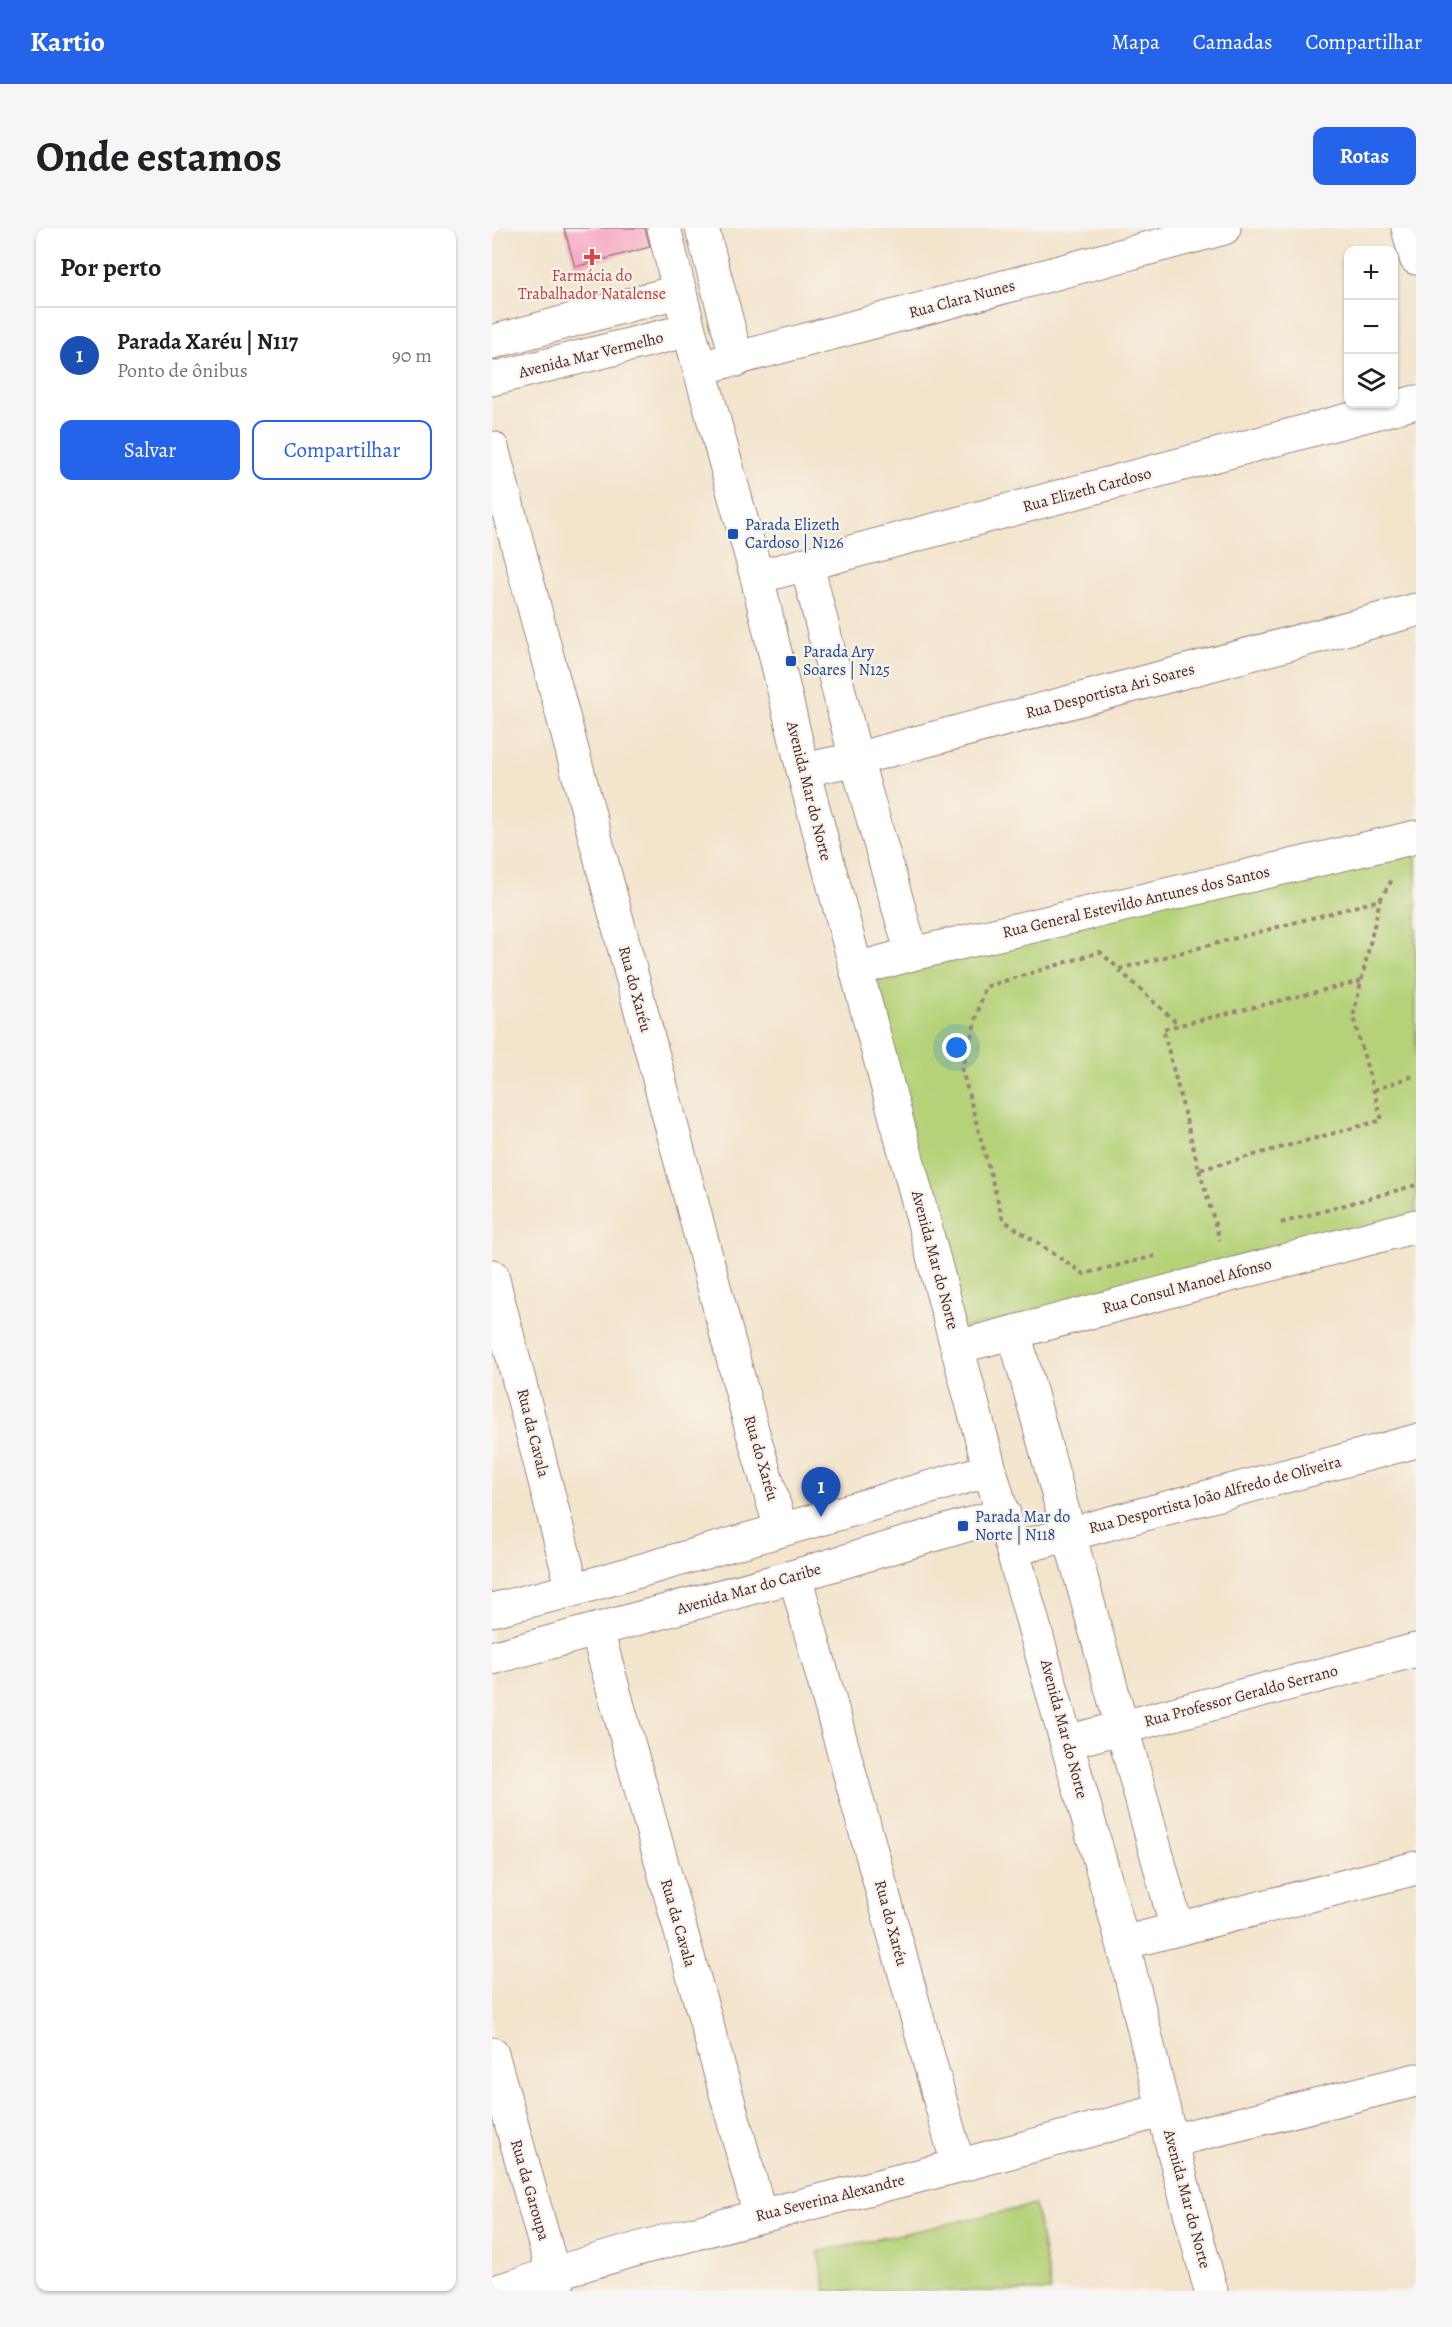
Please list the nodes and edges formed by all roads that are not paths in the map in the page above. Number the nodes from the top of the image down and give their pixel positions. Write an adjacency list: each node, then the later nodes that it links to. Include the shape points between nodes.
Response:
1 (664, 228): 6 (street, Avenida Mar do Norte)
2 (702, 228): 9 (street)
3 (1224, 228): 9 (street, Rua Clara Nunes)
4 (1408, 228): 5 (street)
5 (1416, 258)
6 (680, 291): 7 (street, Avenida Mar do Norte); 8 (street)
7 (689, 330): 10 (street, Avenida Mar do Norte); 11 (street, Avenida Mar Vermelho)
8 (492, 342)
9 (737, 360): 10 (street, Rua Clara Nunes)
10 (701, 368): 15 (street, Avenida Mar do Norte)
11 (492, 379)
12 (1416, 402): 14 (street, Rua Elizeth Cardoso)
13 (492, 448): 29 (street, Rua do Xaréu)
14 (807, 566): 15 (street, Rua Elizeth Cardoso); 17 (street)
15 (757, 577): 18 (street, Avenida Mar do Norte)
16 (1416, 609): 17 (street, Rua Desportista Ari Soares)
17 (856, 759): 18 (street, Rua Desportista Ari Soares); 20 (street)
18 (803, 770): 21 (street, Avenida Mar do Norte)
19 (1416, 837): 20 (street, Rua General Estevildo Antunes dos Santos)
20 (912, 954): 21 (street, Rua General Estevildo Antunes dos Santos)
21 (856, 969): 25 (street, Avenida Mar do Norte)
22 (1416, 1226): 24 (street, Rua Consul Manoel Afonso)
23 (492, 1276): 33 (street, Rua da Cavala)
24 (1014, 1332): 25 (street, Rua Consul Manoel Afonso); 30 (street)
25 (958, 1347): 27 (street, Avenida Mar do Norte)
26 (1416, 1441): 30 (street, Rua Desportista João Alfredo de Oliveira)
27 (990, 1470): 28 (street, Avenida Mar do Norte); 29 (street)
28 (1004, 1514): 31 (street, Avenida Mar do Norte); 32 (street, Avenida Mar do Caribe)
29 (781, 1529): 33 (street)
30 (1069, 1534): 31 (street, Rua Desportista João Alfredo de Oliveira); 38 (street)
31 (1014, 1549): 39 (street, Avenida Mar do Norte)
32 (795, 1576): 35 (street, Avenida Mar do Caribe); 46 (street, Rua do Xaréu)
33 (573, 1590): 34 (street)
34 (492, 1610)
35 (597, 1631): 37 (street, Avenida Mar do Caribe); 47 (street, Rua da Cavala)
36 (1416, 1650): 38 (street, Rua Professor Geraldo Serrano)
37 (492, 1659)
38 (1122, 1727): 39 (street, Rua Professor Geraldo Serrano); 41 (street)
39 (1067, 1742): 42 (street, Avenida Mar do Norte)
40 (1416, 1868): 41 (street)
41 (1177, 1929): 42 (street)
42 (1123, 1943): 45 (street, Avenida Mar do Norte)
43 (492, 2054): 48 (street, Rua da Garoupa)
44 (1416, 2080): 45 (street, Rua Severina Alexandre)
45 (1167, 2126): 46 (street, Rua Severina Alexandre); 50 (street, Avenida Mar do Norte)
46 (958, 2165): 47 (street, Rua Severina Alexandre)
47 (760, 2215): 48 (street, Rua Severina Alexandre)
48 (555, 2282): 49 (street, Rua Severina Alexandre)
49 (498, 2291)
50 (1211, 2291)

